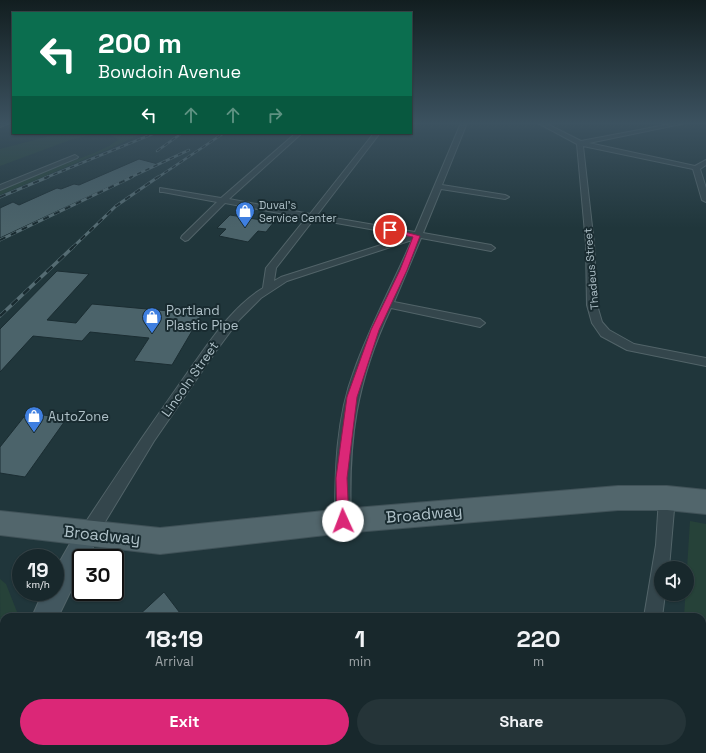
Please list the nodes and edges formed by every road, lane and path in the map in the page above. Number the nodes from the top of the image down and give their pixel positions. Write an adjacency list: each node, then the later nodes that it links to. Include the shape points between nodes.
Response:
1 (72, 158): 10 (street)
2 (271, 158): 14 (street)
3 (357, 158): 15 (street)
4 (449, 158): 9 (street)
5 (581, 158): 22 (street, Thadeus Street, via 590,244 592,305 597,323 605,333 631,347)
6 (650, 158): 8 (street)
7 (706, 162): 8 (street)
8 (696, 168): 13 (street)
9 (437, 186): 12 (street); 16 (street)
10 (0, 188)
11 (162, 190): 14 (street)
12 (505, 197)
13 (706, 198)
14 (222, 201): 15 (street); 17 (street)
15 (311, 215): 16 (street); 19 (street, via 271,268)
16 (417, 236): 18 (street); 19 (street, Lincoln Street, via 321,266 284,279); 20 (street)
17 (185, 238)
18 (491, 248)
19 (268, 288): 27 (street, Lincoln Street, via 235,318 212,348 149,437)
20 (388, 304): 21 (street); 25 (street, via 375,330 352,397 342,478)
21 (480, 323)
22 (706, 362)
23 (667, 498): 24 (main road, Broadway); 25 (main road, Broadway, via 618,498); 29 (street, via 664,545)
24 (706, 502)
25 (343, 521): 27 (main road, Broadway, via 160,541)
26 (0, 523): 27 (main road, Broadway)
27 (88, 534): 28 (main road, Lincoln Street)
28 (47, 613)
29 (654, 613)

